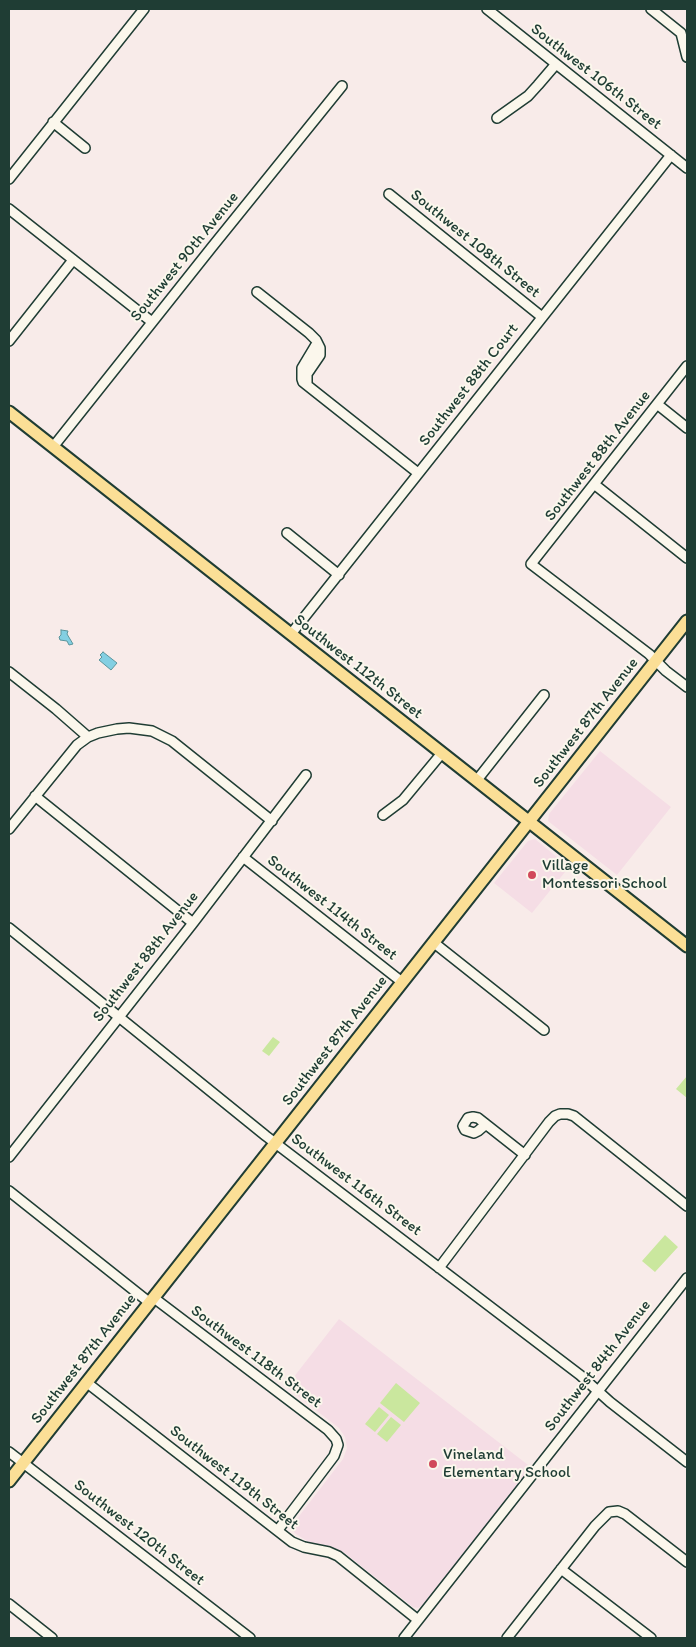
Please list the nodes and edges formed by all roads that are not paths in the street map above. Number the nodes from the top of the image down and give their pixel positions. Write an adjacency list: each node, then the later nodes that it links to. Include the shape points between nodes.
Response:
1 (144, 9): 9 (street)
2 (487, 9): 6 (street, Southwest 106th Street)
3 (651, 9): 4 (street)
4 (684, 31): 5 (street)
5 (687, 57)
6 (556, 64): 8 (street, via 528,96); 11 (street, Southwest 106th Street)
7 (342, 86): 19 (street, Southwest 90th Avenue)
8 (497, 118)
9 (53, 122): 10 (street); 13 (street)
10 (85, 148)
11 (670, 154): 12 (street, Southwest 106th Street); 18 (street, Southwest 88th Court)
12 (687, 168)
13 (9, 179)
14 (389, 194): 18 (street, Southwest 108th Street)
15 (9, 209): 16 (street)
16 (73, 260): 19 (street); 20 (street)
17 (257, 292): 26 (street, via 318,343 302,368 302,380)
18 (542, 317): 26 (street, Southwest 88th Court)
19 (152, 322): 25 (street, Southwest 90th Avenue)
20 (9, 340)
21 (687, 366): 22 (street, Southwest 88th Avenue)
22 (657, 404): 24 (street); 27 (street, Southwest 88th Avenue)
23 (9, 412): 25 (main road, Southwest 112th Street)
24 (687, 428)
25 (53, 447): 32 (main road, Southwest 112th Street)
26 (418, 474): 30 (street, Southwest 88th Court)
27 (594, 484): 29 (street); 33 (street, Southwest 88th Avenue, via 531,564)
28 (287, 533): 30 (street)
29 (687, 558)
30 (339, 574): 32 (street, Southwest 88th Court)
31 (687, 621): 33 (main road, Southwest 87th Avenue)
32 (291, 634): 38 (main road, Southwest 112th Street)
33 (656, 660): 35 (street); 44 (main road, Southwest 87th Avenue)
34 (9, 672): 37 (street)
35 (687, 687)
36 (544, 695): 40 (street)
37 (88, 737): 41 (street, via 73,748); 43 (street, via 129,728 162,736 177,744)
38 (442, 753): 40 (main road, Southwest 112th Street); 42 (street, via 403,800)
39 (306, 775): 43 (street, Southwest 88th Avenue)
40 (477, 780): 44 (main road, Southwest 112th Street)
41 (35, 796): 45 (street); 47 (street)
42 (383, 815)
43 (272, 821): 46 (street, Southwest 88th Avenue)
44 (529, 822): 49 (main road, Southwest 87th Avenue); 50 (main road, Southwest 112th Street)
45 (9, 829)
46 (243, 857): 47 (street, Southwest 88th Avenue); 51 (street, Southwest 114th Street)
47 (193, 923): 52 (street, Southwest 88th Avenue)
48 (9, 928): 52 (street, Southwest 116th Street)
49 (433, 942): 51 (main road, Southwest 87th Avenue); 53 (street)
50 (687, 946)
51 (402, 982): 55 (main road, Southwest 87th Avenue)
52 (119, 1017): 55 (street, Southwest 116th Street); 57 (street, Southwest 88th Avenue)
53 (544, 1030)
54 (485, 1124): 56 (street)
55 (276, 1143): 60 (street, Southwest 116th Street); 62 (main road, Southwest 87th Avenue)
56 (525, 1155): 59 (street, via 555,1116 568,1114); 60 (street)
57 (9, 1157)
58 (9, 1191): 62 (street, Southwest 118th Street)
59 (687, 1206)
60 (439, 1268): 64 (street, Southwest 116th Street)
61 (687, 1278): 64 (street, Southwest 84th Avenue)
62 (152, 1300): 63 (main road, Southwest 87th Avenue); 69 (street, Southwest 118th Street, via 334,1436 337,1442 334,1456)
63 (86, 1382): 67 (main road, Southwest 87th Avenue); 69 (street, Southwest 119th Street)
64 (598, 1391): 66 (street, Southwest 116th Street); 73 (street, Southwest 84th Avenue)
65 (9, 1452): 67 (street, Southwest 120th Street)
66 (687, 1462)
67 (23, 1463): 68 (main road, Southwest 87th Avenue); 76 (street, Southwest 120th Street)
68 (9, 1481)
69 (278, 1530): 73 (street, Southwest 119th Street, via 298,1545 338,1556)
70 (687, 1562): 71 (street, via 625,1514 613,1510)
71 (561, 1569): 74 (street); 79 (street)
72 (9, 1604): 75 (street)
73 (418, 1620): 77 (street, Southwest 84th Avenue)
74 (509, 1635): 78 (street)
75 (52, 1638)
76 (250, 1638)
77 (404, 1638)
78 (519, 1638)
79 (651, 1638)

